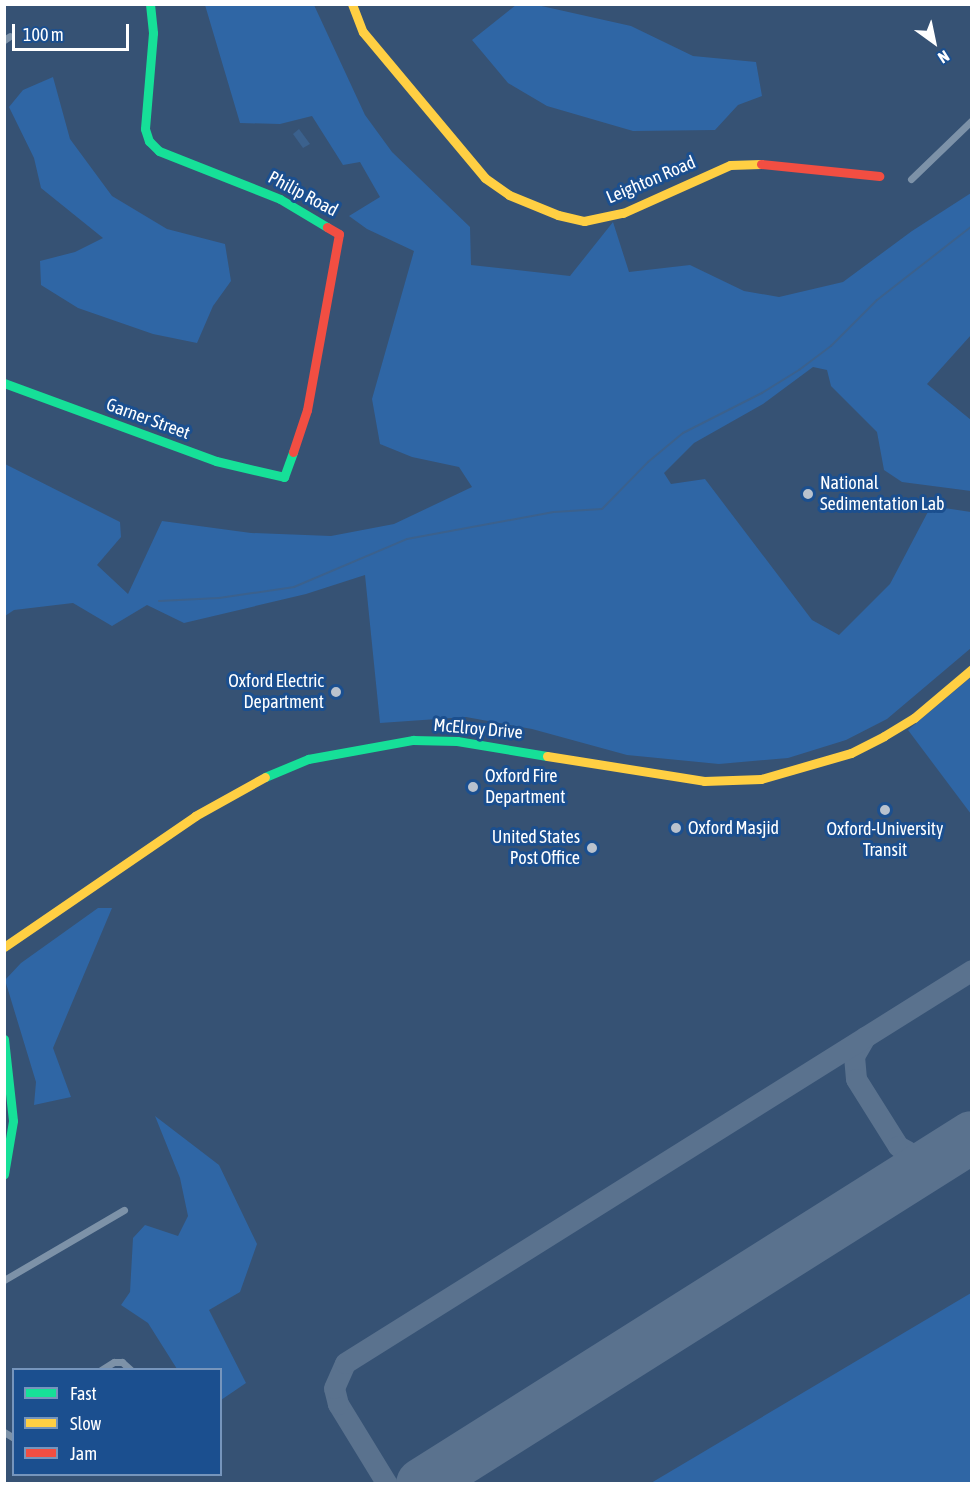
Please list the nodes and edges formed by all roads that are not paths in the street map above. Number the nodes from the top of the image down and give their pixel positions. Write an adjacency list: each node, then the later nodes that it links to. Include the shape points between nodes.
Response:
1 (150, 4): 7 (street, Philip Road, via 153,33 145,129 149,141 159,151 280,199 339,234 307,410)
2 (352, 4): 4 (street, Leighton Road, via 363,32 485,178 509,195 558,215 584,221 623,213 730,165 754,163)
3 (972, 120): 5 (street)
4 (879, 176)
5 (911, 179)
6 (4, 382): 7 (street, Garner Street, via 216,461)
7 (284, 477)
8 (972, 669): 9 (street, McElroy Drive, via 914,718 884,736 810,767 761,779 696,780 457,741 412,740 308,759 256,781 195,816)
9 (4, 947)
10 (4, 1039): 11 (street, via 13,1121)
11 (4, 1174)
12 (124, 1210): 13 (street)
13 (4, 1280)
14 (106, 1368): 15 (street, via 122,1362)
15 (129, 1368)

